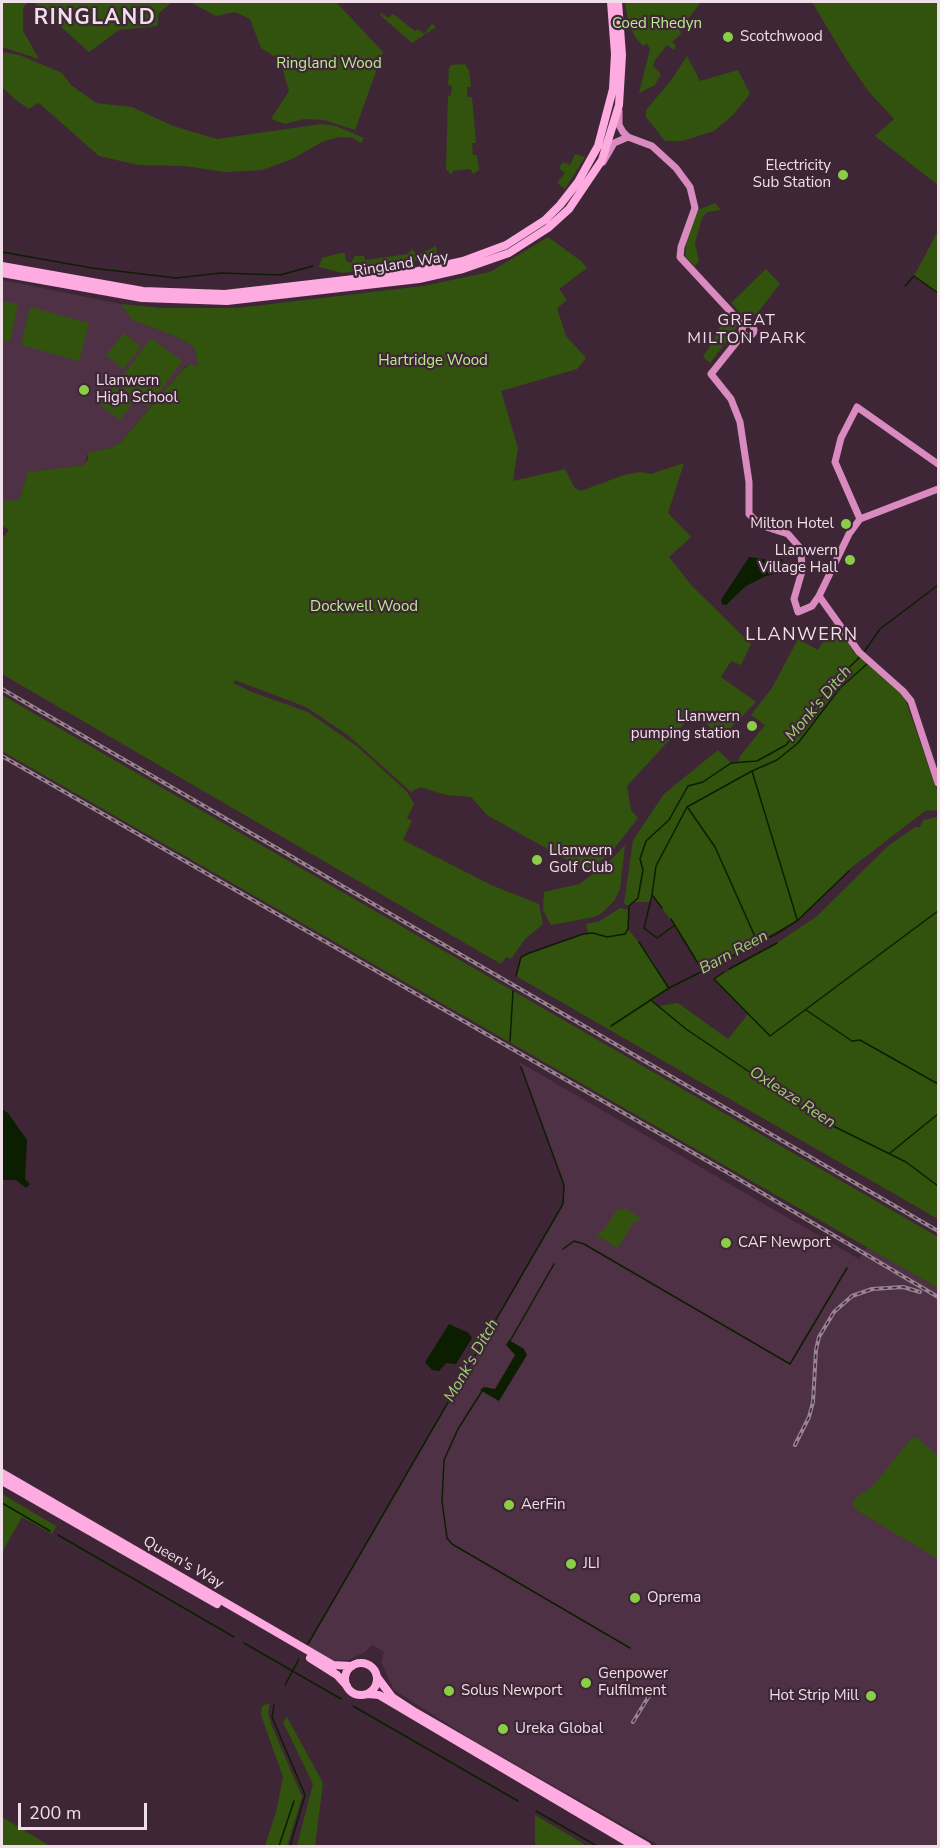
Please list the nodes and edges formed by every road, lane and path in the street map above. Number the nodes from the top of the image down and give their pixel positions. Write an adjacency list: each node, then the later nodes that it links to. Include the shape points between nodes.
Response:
1 (611, 2): 6 (main road, Ringland Way, via 613,88 598,146 560,205 545,220 506,245 463,261 414,272 225,294 143,291)
2 (618, 2): 3 (main road, Ringland Way, via 622,55)
3 (619, 105): 4 (street, via 619,125); 5 (main road, Ringland Way, via 608,145)
4 (628, 137): 5 (street, via 614,143); 8 (street, via 652,146 690,187 695,208 680,257)
5 (589, 183): 7 (main road, Ringland Way, via 548,228 509,254 419,279 238,300 196,301 142,298)
6 (2, 266)
7 (2, 273)
8 (743, 325): 9 (street); 9 (street, via 751,324 754,330 749,336)
9 (743, 334): 13 (street, via 711,374 731,399 740,422 749,482 749,514 760,525 788,534 801,549 802,572 794,599 798,612 812,606)
10 (939, 464): 12 (street, via 856,407 835,462)
11 (939, 489): 12 (street)
12 (860, 519): 13 (street)
13 (819, 596): 14 (street, via 866,659 911,701)
14 (939, 783)
15 (2, 1473): 17 (main road, Queen's Way, via 333,1665)
16 (2, 1481): 19 (main road, Queen's Way, via 333,1672)
17 (352, 1666): 18 (main road, Queen's Way, via 369,1665); 19 (main road, via 346,1674)
18 (377, 1677): 20 (main road, via 376,1686); 22 (main road, Queen's Way, via 392,1697 415,1712)
19 (347, 1686): 20 (main road, Queen's Way, via 357,1695)
20 (368, 1694): 21 (main road, Queen's Way, via 379,1695)
21 (634, 1846)
22 (647, 1846)

